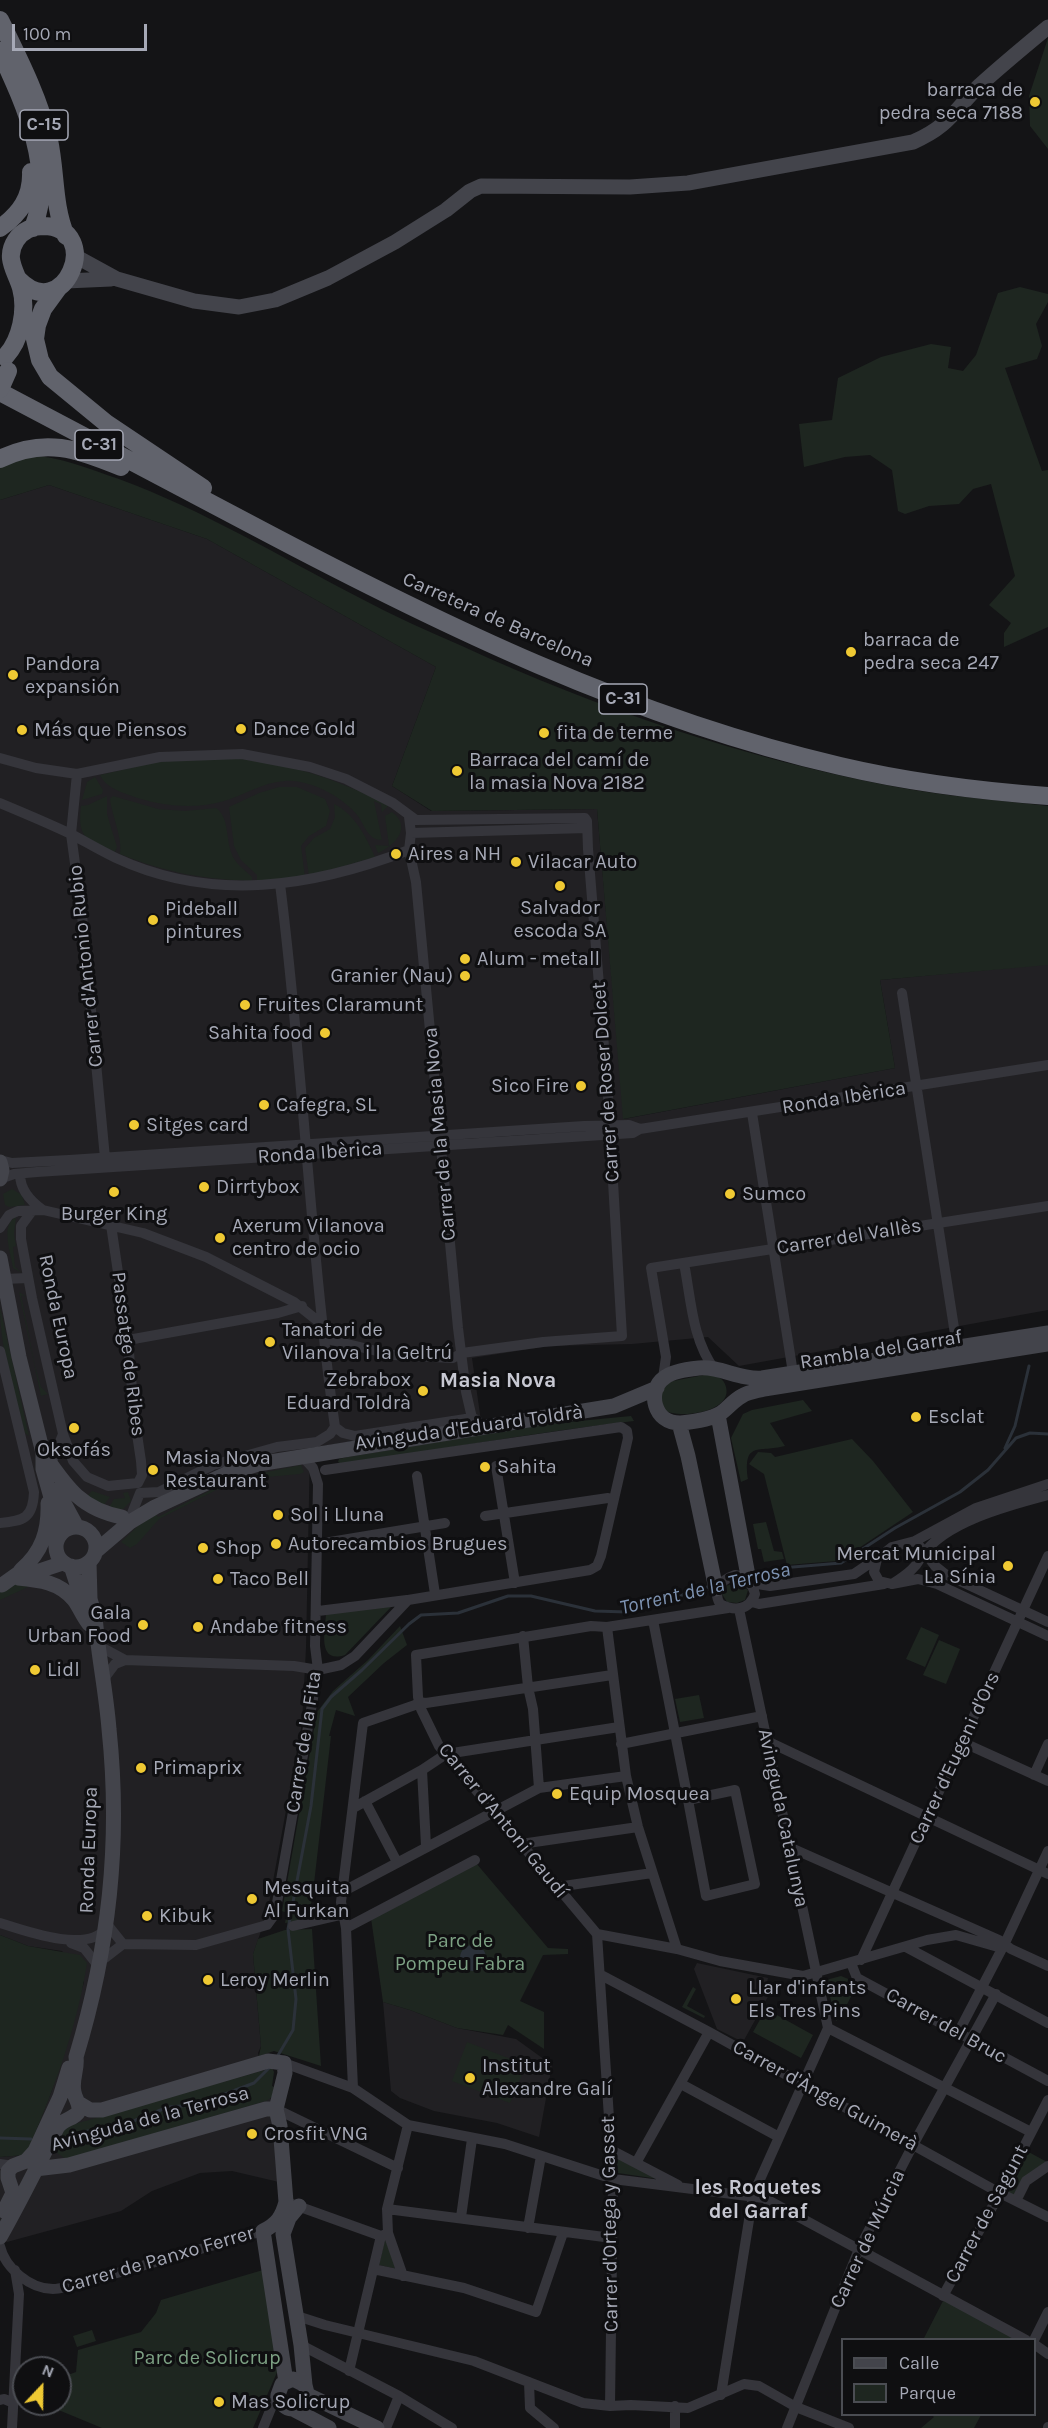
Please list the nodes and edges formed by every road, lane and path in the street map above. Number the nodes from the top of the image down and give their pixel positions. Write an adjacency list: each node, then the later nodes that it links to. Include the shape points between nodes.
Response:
1 (0, 20): 7 (highway, C-15, via 43,122 53,162 59,221)
2 (1048, 27): 12 (street, via 979,86 948,121 913,142 688,183 620,187 481,186 395,242 328,278 274,300 229,307)
3 (0, 51): 4 (highway, C-15)
4 (34, 140): 5 (highway, via 29,194 15,216); 6 (highway, C-15, via 41,189 38,215)
5 (0, 228)
6 (26, 233): 7 (highway, via 51,227); 8 (highway); 11 (highway, C-15, via 12,248 12,269)
7 (66, 236): 9 (highway, C-15)
8 (0, 243)
9 (75, 256): 12 (street); 13 (highway, C-15, via 73,271)
10 (0, 268): 14 (highway, via 14,311)
11 (18, 279): 13 (highway, via 32,289); 14 (highway, C-15, via 22,318)
12 (117, 279): 13 (street)
13 (58, 286): 14 (highway, C-15, via 34,311 23,343); 17 (highway, via 43,309 35,339 40,360 50,377 106,423)
14 (3, 369): 15 (highway, C-15, bridge); 17 (highway)
15 (0, 390): 18 (highway, Carretera de Barcelona / C-31)
16 (0, 459): 18 (highway, via 30,447 64,448 113,464 187,497)
17 (188, 478): 19 (highway, via 466,627)
18 (198, 497): 19 (highway, Carretera de Barcelona / C-31)
19 (469, 635): 22 (highway, Carretera de Barcelona / C-31, via 657,712 783,751 900,777)
20 (0, 758): 21 (street)
21 (77, 774): 24 (street, via 160,757 242,754 310,767 346,779 393,803); 27 (street, Carrer d'Antonio Rubio)
22 (1048, 796)
23 (0, 803): 27 (street)
24 (409, 817): 25 (street, via 432,821 585,818); 26 (street, Carrer de la Masia Nova)
25 (587, 828): 26 (street); 34 (street, Carrer de Roser Dolcet)
26 (411, 833): 28 (street, Carrer de la Masia Nova)
27 (71, 834): 29 (street, via 116,858 168,875 208,883); 37 (street, Carrer d'Antonio Rubio)
28 (409, 850): 29 (street, via 343,873); 35 (street, Carrer de la Masia Nova, via 416,882)
29 (280, 884): 36 (street)
30 (902, 993): 32 (street)
31 (1048, 1065): 32 (street, Ronda Ibèrica)
32 (917, 1087): 33 (street, Ronda Ibèrica); 42 (street)
33 (752, 1113): 34 (street, Ronda Ibèrica); 45 (street)
34 (610, 1130): 35 (street, Ronda Ibèrica); 57 (street, Carrer de Roser Dolcet, via 622,1336)
35 (442, 1140): 36 (street, Ronda Ibèrica); 57 (street, Carrer de la Masia Nova)
36 (307, 1150): 37 (street, Ronda Ibèrica); 38 (street, Ronda Ibèrica); 51 (street)
37 (105, 1158): 38 (street, Ronda Ibèrica, via 12,1163)
38 (6, 1167): 39 (street); 41 (street)
39 (0, 1184)
40 (1048, 1206): 42 (street, Carrer del Vallès)
41 (38, 1210): 43 (street); 44 (street, via 9,1215); 48 (street, Ronda Europa, via 21,1226)
42 (937, 1223): 45 (street, Carrer del Vallès); 55 (street)
43 (111, 1225): 50 (street, via 206,1257); 53 (street, Passatge de Ribes)
44 (0, 1228)
45 (772, 1250): 47 (street, Carrer del Vallès); 59 (street)
46 (0, 1258): 49 (street)
47 (684, 1263): 58 (street, via 698,1341); 60 (street, Carrer del Vallès, via 651,1268 666,1357)
48 (28, 1278): 49 (street); 69 (street, Ronda Europa)
49 (4, 1279): 72 (street, via 19,1357)
50 (302, 1306): 51 (street); 53 (street)
51 (323, 1325): 57 (street, via 331,1340 393,1355 453,1358); 67 (street)
52 (1048, 1332): 55 (street, Rambla del Garraf)
53 (128, 1340): 79 (street, Passatge de Ribes, via 142,1469)
54 (1048, 1344): 62 (street, Rambla del Garraf, via 764,1389 742,1395)
55 (957, 1347): 59 (street, Rambla del Garraf)
56 (0, 1351): 68 (street)
57 (462, 1353): 64 (street, Carrer de la Masia Nova)
58 (720, 1371): 59 (street, Rambla del Garraf, via 751,1379); 60 (street, via 701,1368 676,1373); 62 (street, via 732,1384 734,1395)
59 (792, 1373)
60 (660, 1383): 61 (street); 63 (street, via 655,1401)
61 (614, 1406): 63 (street); 66 (street, Avinguda d'Eduard Toldrà)
62 (722, 1412): 65 (street); 98 (street)
63 (657, 1413): 65 (street)
64 (472, 1418): 66 (street, Avinguda d'Eduard Toldrà); 67 (street, Avinguda d'Eduard Toldrà, via 355,1436)
65 (679, 1423): 102 (street)
66 (494, 1426): 71 (street, Avinguda d'Eduard Toldrà)
67 (335, 1427): 70 (street, Avinguda d'Eduard Toldrà, via 317,1442)
68 (19, 1433): 72 (street); 86 (street, via 33,1485 32,1507 18,1522)
69 (63, 1434): 72 (street); 79 (street, Ronda Europa, via 73,1461 87,1477 108,1486)
70 (278, 1447): 71 (street, Avinguda d'Eduard Toldrà); 79 (street, Avinguda d'Eduard Toldrà, via 213,1465 159,1492)
71 (327, 1453): 73 (street, Avinguda d'Eduard Toldrà); 75 (street, Carrer de la Fita)
72 (45, 1455): 80 (street, via 43,1469); 84 (street, via 79,1499 97,1510); 89 (street, via 59,1496)
73 (303, 1456): 77 (street, Carrer de la Fita, via 313,1468); 84 (street, Avinguda d'Eduard Toldrà, via 226,1474)
74 (496, 1466): 83 (street)
75 (325, 1470): 77 (street, Carrer de la Fita); 99 (street, Avinguda d'Eduard Toldrà, via 621,1427 627,1431 597,1566)
76 (417, 1476): 88 (street)
77 (318, 1484): 91 (street, Carrer de la Fita)
78 (1048, 1484): 92 (street, via 976,1508)
79 (139, 1488): 84 (street)
80 (49, 1491): 90 (street); 97 (street, via 43,1540)
81 (1048, 1495): 92 (street, via 977,1519)
82 (608, 1498): 83 (street)
83 (504, 1514): 85 (street); 99 (street)
84 (131, 1516): 89 (street); 93 (street, via 130,1522); 110 (street, via 99,1565)
85 (484, 1516)
86 (0, 1523)
87 (445, 1523): 88 (street)
88 (424, 1527): 91 (street); 103 (street)
89 (81, 1528): 90 (street, via 70,1528); 93 (street, via 94,1537)
90 (58, 1539): 96 (street, via 57,1556); 97 (street, via 43,1558)
91 (318, 1544): 107 (street, Carrer de la Fita)
92 (921, 1550): 95 (street, via 892,1547); 100 (street, via 912,1568); 108 (street, via 945,1574)
93 (92, 1556): 96 (street, via 81,1567); 110 (street, Ronda Europa)
94 (1048, 1557): 108 (street, Carrer d'Eugeni d'Ors)
95 (877, 1559): 98 (street, via 854,1574 770,1586); 100 (street, via 874,1572 879,1581)
96 (67, 1565): 97 (street); 110 (street, Ronda Europa)
97 (19, 1574): 101 (street); 110 (street, via 62,1589)
98 (750, 1582): 102 (street, via 735,1575 722,1582); 105 (street, via 755,1594)
99 (515, 1583): 103 (street)
100 (888, 1584): 105 (street); 112 (street, via 918,1579 937,1584)
101 (1, 1585)
102 (716, 1593): 106 (street, via 720,1604); 109 (street, via 707,1609)
103 (435, 1594): 104 (street)
104 (408, 1600): 107 (street); 119 (street, via 355,1656 341,1665)
105 (752, 1602): 106 (street)
106 (733, 1608): 109 (street); 124 (street, Avinguda Catalunya)
107 (318, 1611): 119 (street, Carrer de la Fita)
108 (1024, 1611): 112 (street, Carrer d'Eugeni d'Ors); 113 (street)
109 (694, 1613): 111 (street)
110 (92, 1620): 117 (street, Ronda Europa)
111 (653, 1620): 114 (street); 126 (street)
112 (1018, 1622): 116 (street); 129 (street, Carrer d'Eugeni d'Ors)
113 (1048, 1622)
114 (607, 1628): 115 (street, via 593,1625); 120 (street)
115 (523, 1636): 122 (street); 123 (street, via 416,1655)
116 (1048, 1636)
117 (97, 1643): 118 (street); 121 (street, Ronda Europa)
118 (125, 1660): 119 (street); 121 (street, via 115,1664)
119 (318, 1670): 163 (street, Carrer de la Fita, via 275,1914 267,1925 196,1945)
120 (612, 1675): 122 (street); 125 (street)
121 (103, 1680): 157 (street, Ronda Europa, via 114,1791)
122 (528, 1688): 123 (street); 127 (street)
123 (419, 1702): 132 (street, Carrer d'Antoni Gaudí); 140 (street, via 363,1724)
124 (762, 1716): 126 (street); 128 (street, Avinguda Catalunya)
125 (619, 1727): 127 (street); 130 (street)
126 (674, 1733): 130 (street); 138 (street)
127 (536, 1739): 132 (street); 137 (street)
128 (767, 1741): 142 (street); 146 (street, Avinguda Catalunya)
129 (962, 1742): 134 (street); 142 (street, Carrer d'Eugeni d'Ors)
130 (621, 1744): 135 (street)
131 (1048, 1744): 134 (street)
132 (446, 1754): 133 (street); 141 (street, Carrer d'Antoni Gaudí)
133 (422, 1770): 139 (street); 145 (street)
134 (1034, 1774): 136 (street)
135 (626, 1776): 137 (street); 143 (street)
136 (1048, 1781)
137 (538, 1788): 141 (street)
138 (688, 1800): 138 (street, via 706,1896 755,1884 735,1790)
139 (365, 1802): 140 (street); 149 (street)
140 (353, 1808): 153 (street)
141 (496, 1812): 144 (street, Carrer d'Antoni Gaudí); 145 (street)
142 (927, 1817): 150 (street); 154 (street, Carrer d'Eugeni d'Ors)
143 (638, 1827): 144 (street); 151 (street)
144 (521, 1844): 152 (street, Carrer d'Antoni Gaudí)
145 (426, 1846): 149 (street)
146 (789, 1847): 154 (street); 169 (street, Avinguda Catalunya)
147 (1048, 1851): 150 (street)
148 (476, 1860): 159 (street)
149 (397, 1862): 153 (street)
150 (1044, 1872): 162 (street)
151 (652, 1873): 152 (street); 165 (street)
152 (557, 1887): 160 (street, Carrer d'Antoni Gaudí)
153 (342, 1892): 155 (street)
154 (891, 1894): 162 (street); 166 (street, Carrer d'Eugeni d'Ors)
155 (345, 1914): 158 (street); 159 (street)
156 (0, 1923): 161 (street)
157 (107, 1925): 161 (street, via 101,1935 87,1940); 163 (street); 167 (street, Ronda Europa)
158 (293, 1926)
159 (346, 1928): 184 (street)
160 (597, 1934): 165 (street); 170 (street, Carrer d'Ortega y Gasset)
161 (60, 1938): 167 (street, via 84,1948)
162 (1005, 1943): 164 (street, via 998,1947 956,1935); 168 (street); 171 (street)
163 (123, 1944): 167 (street)
164 (906, 1947): 166 (street); 171 (street)
165 (678, 1949): 169 (street, via 803,1976)
166 (856, 1962): 169 (street); 176 (street, Carrer del Bruc, via 857,1978)
167 (100, 1965): 187 (street, Ronda Europa)
168 (1048, 1966)
169 (816, 1973): 174 (street, Avinguda Catalunya)
170 (601, 1975): 175 (street, Carrer d'Àngel Guimerà); 194 (street, Carrer d'Ortega y Gasset)
171 (982, 1986): 172 (street); 176 (street)
172 (996, 1994): 173 (street); 177 (street, Carrer de Múrcia)
173 (1048, 2023)
174 (828, 2028): 182 (street); 185 (street)
175 (709, 2032): 181 (street); 182 (street, Carrer d'Àngel Guimerà)
176 (958, 2033): 177 (street, Carrer del Bruc)
177 (970, 2039): 180 (street, Carrer del Bruc); 185 (street, Carrer de Múrcia)
178 (284, 2063): 179 (street); 183 (street); 187 (street, Avinguda de la Terrosa, via 268,2061 102,2110 90,2110)
179 (302, 2070): 183 (street, via 289,2077); 184 (street)
180 (1048, 2081)
181 (681, 2084): 191 (street); 196 (street)
182 (804, 2085): 191 (street); 193 (street, Carrer d'Àngel Guimerà)
183 (282, 2087): 188 (street)
184 (353, 2088): 189 (street)
185 (944, 2089): 190 (street); 193 (street, Carrer de Múrcia)
186 (1048, 2100): 190 (street, Carrer de Sagunt)
187 (68, 2101): 199 (street, Ronda Europa); 199 (street, Ronda Europa, via 78,2114 61,2121)
188 (276, 2109): 198 (street); 199 (street, Avinguda de la Terrosa, via 69,2164); 205 (street)
189 (408, 2125): 192 (street); 198 (street)
190 (1031, 2132): 202 (street, Carrer de Sagunt)
191 (779, 2137): 203 (street)
192 (472, 2139): 195 (street, via 505,2144); 207 (street)
193 (913, 2145): 202 (street, Carrer d'Àngel Guimerà); 217 (street, Carrer de Múrcia)
194 (611, 2150): 196 (street); 200 (street, Carrer d'Ortega y Gasset)
195 (541, 2156): 200 (street); 210 (street)
196 (636, 2163): 201 (street)
197 (1048, 2166): 204 (street, via 1026,2181)
198 (398, 2168): 206 (street)
199 (16, 2172): 209 (street, Ronda Europa, via 13,2193); 214 (street, Ronda Europa, via 26,2191)
200 (613, 2179): 201 (street); 215 (street, Carrer d'Ortega y Gasset)
201 (683, 2188): 203 (street)
202 (1000, 2193): 204 (street, Carrer d'Àngel Guimerà); 221 (street, Carrer de Sagunt)
203 (753, 2195): 217 (street); 235 (street)
204 (1016, 2201): 208 (street, Carrer d'Àngel Guimerà)
205 (292, 2204): 211 (street); 213 (street)
206 (387, 2209): 207 (street); 213 (street)
207 (461, 2217): 210 (street)
208 (1048, 2217)
209 (0, 2219)
210 (528, 2228): 212 (street)
211 (274, 2230): 219 (street, Carrer de Panxo Ferrer, via 53,2289 32,2284); 223 (street); 234 (street)
212 (562, 2232): 215 (street); 220 (street, via 536,2312 464,2288)
213 (385, 2234): 218 (street); 220 (street)
214 (0, 2237)
215 (612, 2238): 237 (street, Carrer d'Ortega y Gasset)
216 (0, 2246): 219 (street, Carrer de Panxo Ferrer)
217 (859, 2250): 221 (street); 239 (street, Carrer de Múrcia)
218 (373, 2269): 220 (street); 224 (street)
219 (15, 2270): 230 (street, via 19,2294)
220 (403, 2276)
221 (943, 2296): 225 (street)
222 (1048, 2312): 226 (street)
223 (297, 2316): 224 (street); 227 (street)
224 (358, 2333): 231 (street); 232 (street, via 474,2361)
225 (1022, 2338)
226 (1035, 2338)
227 (301, 2345): 231 (street); 233 (street)
228 (1036, 2345): 229 (street)
229 (1048, 2354)
230 (16, 2356)
231 (349, 2371): 236 (street)
232 (529, 2382): 237 (street, via 583,2403); 246 (street, via 530,2408)
233 (306, 2390): 234 (street, via 296,2380); 240 (street, via 304,2405); 243 (street)
234 (282, 2392): 240 (street, via 287,2408); 241 (street)
235 (721, 2394): 238 (street, via 688,2408); 239 (street, via 744,2384 759,2386)
236 (399, 2396): 244 (street); 245 (street)
237 (610, 2406): 238 (street)
238 (675, 2406): 247 (street)
239 (796, 2407): 248 (street, Carrer de Múrcia); 249 (street)
240 (295, 2410): 242 (street)
241 (263, 2428)
242 (330, 2428)
243 (377, 2428)
244 (386, 2428)
245 (452, 2428)
246 (554, 2428)
247 (675, 2428)
248 (787, 2428)
249 (849, 2428)

